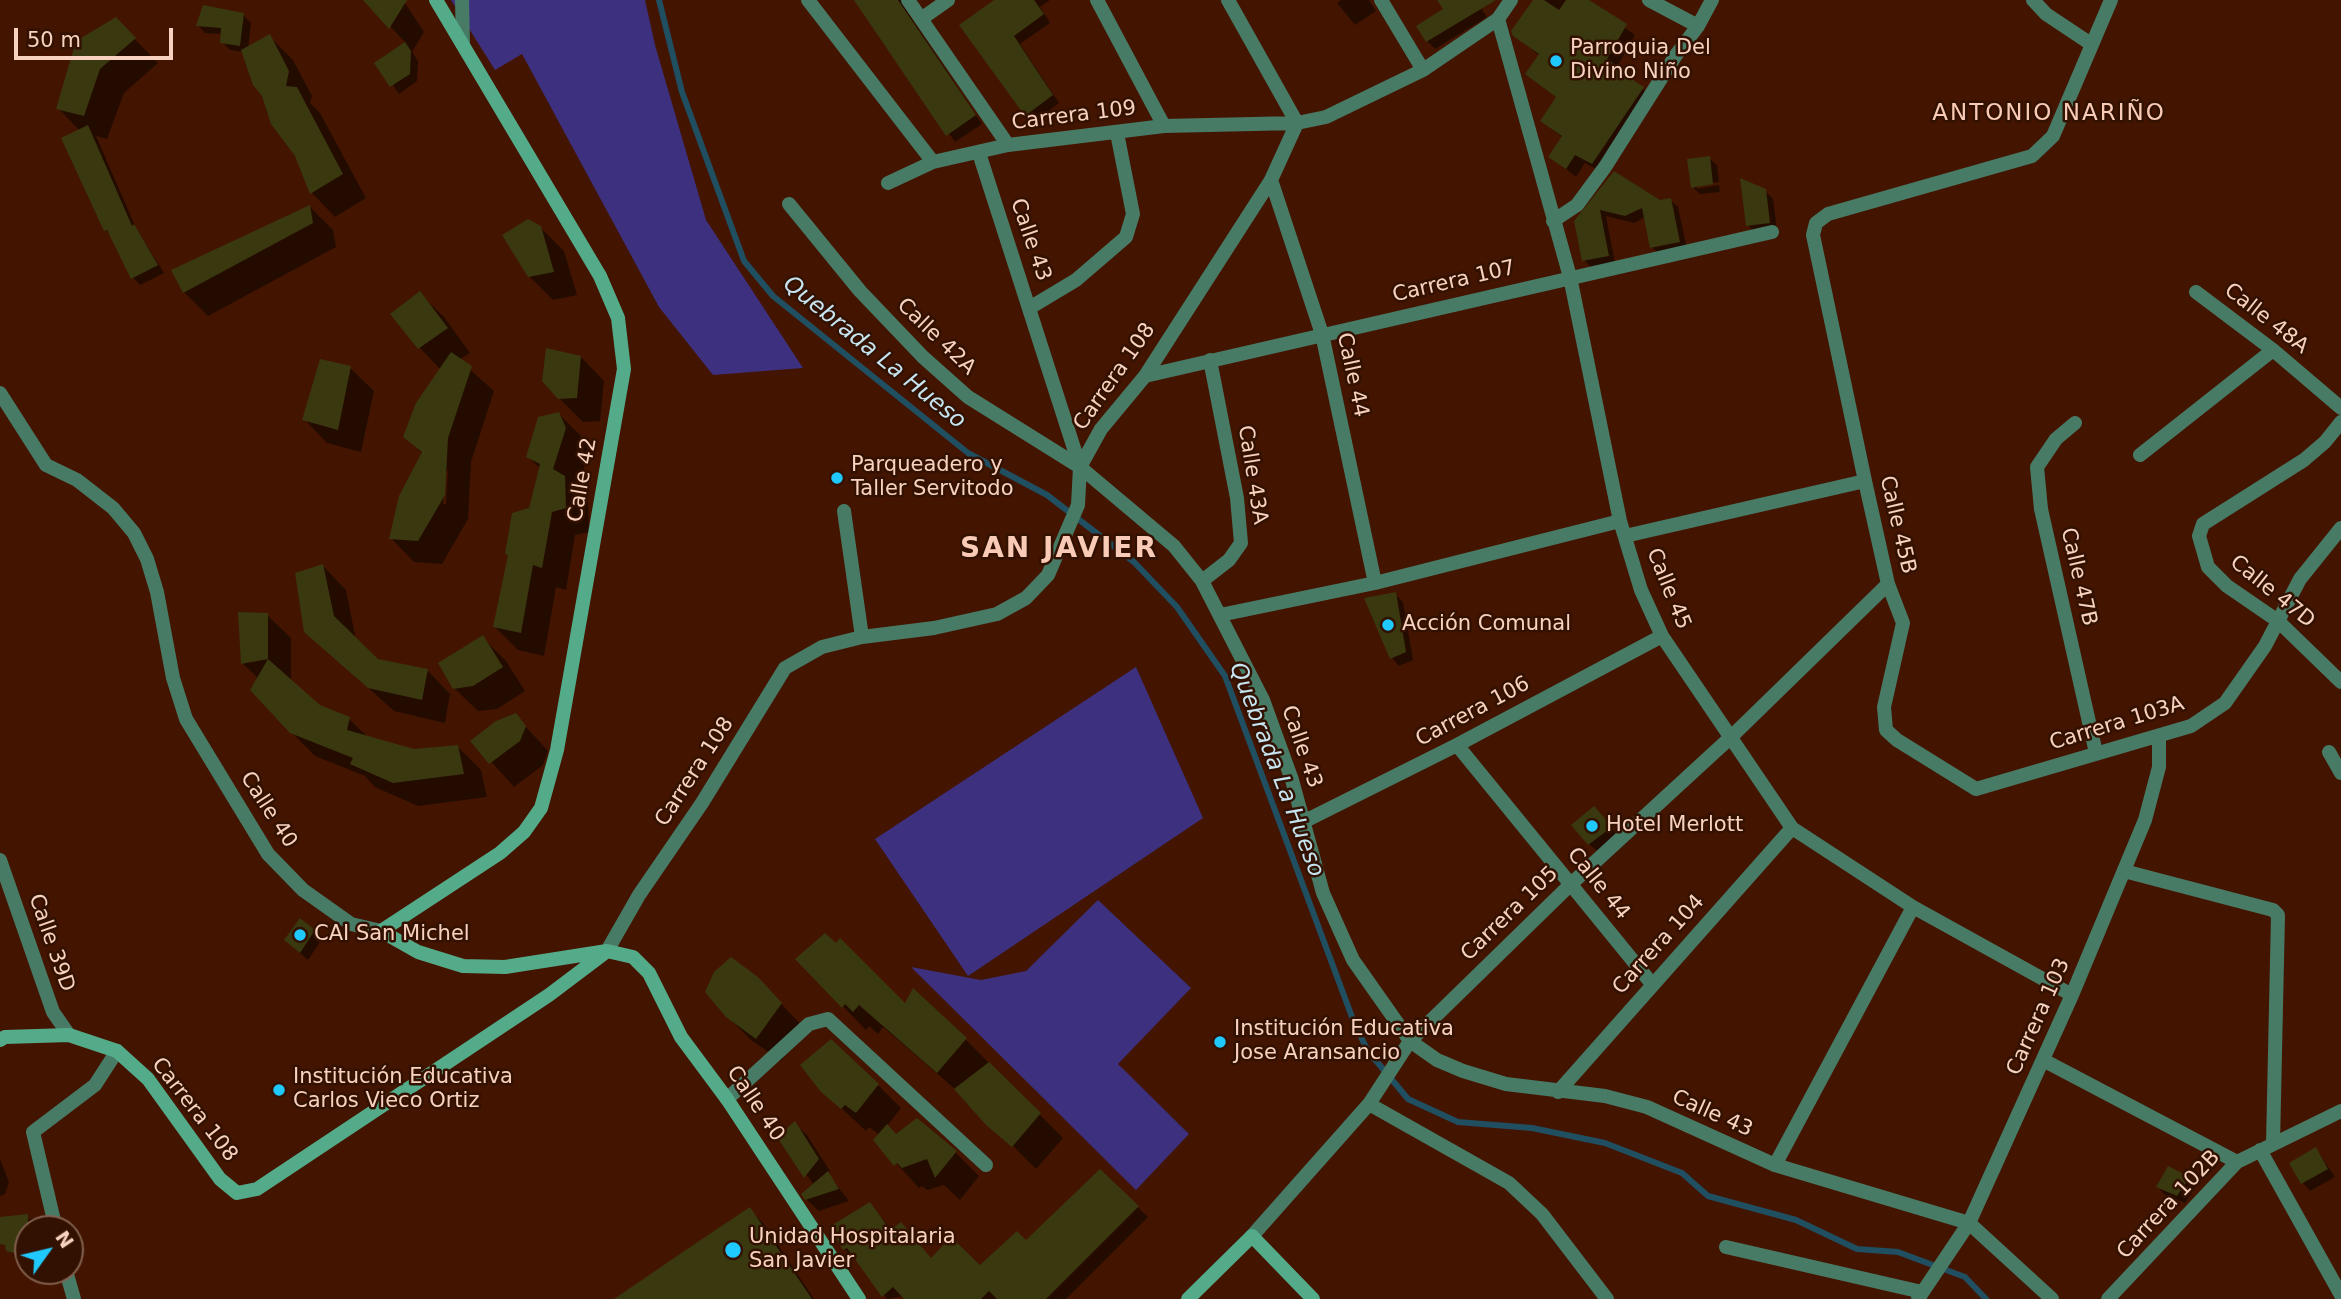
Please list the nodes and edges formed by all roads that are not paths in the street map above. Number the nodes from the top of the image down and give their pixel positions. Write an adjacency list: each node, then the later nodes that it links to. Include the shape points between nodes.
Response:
1 (436, 0): 17 (street, Calle 42)
2 (462, 0): 17 (street)
3 (808, 0): 25 (street)
4 (908, 0): 14 (street)
5 (948, 0): 14 (street)
6 (1097, 0): 21 (street)
7 (1228, 0): 20 (street)
8 (1381, 0): 19 (street)
9 (1511, 0): 15 (street)
10 (1649, 0): 16 (street)
11 (1712, 0): 16 (street)
12 (2033, 0): 18 (street)
13 (2110, 0): 18 (street)
14 (921, 19): 23 (street)
15 (1498, 19): 19 (street); 29 (street, Calle 45)
16 (1698, 26): 29 (street, via 1577,205)
17 (463, 44): 70 (street, Calle 42, via 600,276 618,318 624,369 557,750 541,808 524,832 500,853)
18 (2091, 44): 44 (street, Calle 45B, via 2053,136 2032,156 1828,214 1816,223 1813,234)
19 (1423, 70): 20 (street, via 1326,117)
20 (1297, 123): 21 (street, Carrera 109); 26 (street, Carrera 108)
21 (1164, 126): 22 (street, Carrera 109)
22 (1117, 133): 23 (street, Carrera 109); 33 (street, via 1133,214 1126,237 1076,280)
23 (1008, 145): 24 (street, Carrera 109)
24 (979, 153): 25 (street, Carrera 109); 33 (street, Calle 43)
25 (933, 162): 27 (street, Carrera 109)
26 (1271, 180): 34 (street, Calle 44); 37 (street, Carrera 108)
27 (888, 183)
28 (789, 204): 43 (street, Calle 42A, via 860,291 923,357 968,397)
29 (1553, 221): 31 (street, Calle 45)
30 (1772, 232): 31 (street, Carrera 107)
31 (1570, 277): 34 (street, Carrera 107); 46 (street, Calle 45)
32 (2196, 292): 35 (street, Calle 48A)
33 (1031, 307): 43 (street, Calle 43)
34 (1322, 334): 36 (street, Carrera 107); 50 (street, Calle 44)
35 (2273, 350): 39 (street, Calle 48A); 42 (street)
36 (1210, 360): 37 (street, Carrera 107); 49 (street, Calle 43A, via 1237,498 1241,544 1229,561)
37 (1146, 376): 43 (street, Carrera 108, via 1101,429)
38 (2, 394): 70 (street, Calle 40, via 46,465 77,480 113,508 134,533 157,592 173,678 186,719 268,855 303,890 351,924)
39 (2341, 408)
40 (2341, 422): 53 (street, Calle 47D, via 2304,460 2203,524 2199,536 2208,567)
41 (2075, 423): 61 (street, Calle 47B, via 2056,439 2038,467 2041,509)
42 (2140, 455)
43 (1080, 467): 49 (street, Calle 43, via 1174,546); 55 (street, Carrera 108, via 1079,505 1048,575 1026,598 998,614)
44 (1865, 481): 48 (street); 51 (street, Calle 45B)
45 (844, 511): 55 (street)
46 (1620, 521): 48 (street, Calle 45); 50 (street)
47 (2341, 528): 53 (street, Carrera 103A, via 2300,579)
48 (1625, 536): 54 (street, Calle 45)
49 (1202, 581): 52 (street, Calle 43)
50 (1375, 583): 52 (street)
51 (1888, 584): 58 (street, Carrera 105); 63 (street, Calle 45B, via 1903,623 1884,707 1886,730)
52 (1220, 615): 64 (street, Calle 43, via 1262,700)
53 (2278, 621): 56 (street, Calle 47D); 57 (street, Carrera 103A, via 2225,703 2191,726)
54 (1662, 636): 58 (street, Calle 45); 59 (street, Carrera 106)
55 (862, 637): 71 (street, Carrera 108, via 822,647 785,668)
56 (2341, 682)
57 (2159, 736): 61 (street, Carrera 103A); 67 (street, Carrera 103, via 2159,767 2145,820)
58 (1731, 737): 65 (street, Calle 45); 68 (street, Carrera 105)
59 (1457, 745): 64 (street, Carrera 106); 68 (street, Calle 44)
60 (2329, 751): 62 (street)
61 (2096, 753): 63 (street, Carrera 103A)
62 (2341, 773)
63 (1976, 789)
64 (1303, 822): 76 (street, Calle 43, via 1324,893 1353,960)
65 (1792, 828): 69 (street, Calle 45); 72 (street, Carrera 104)
66 (0, 860): 74 (street, Calle 39D, via 52,1012)
67 (2124, 871): 73 (street, Carrera 103); 83 (street, via 2278,915)
68 (1571, 884): 72 (street, Calle 44); 76 (street, Carrera 105)
69 (1913, 907): 73 (street, Calle 45); 86 (street)
70 (382, 931): 71 (street, Calle 40, via 418,953 463,966 505,967)
71 (607, 951): 77 (street, Carrera 108, via 549,995 257,1189 237,1193 220,1179 148,1079); 80 (street, Calle 40, via 634,957 649,973 681,1037)
72 (1652, 984): 79 (street, Carrera 104)
73 (2072, 995): 78 (street, Carrera 103)
74 (69, 1035): 75 (street, Carrera 108); 77 (street, Carrera 108)
75 (2, 1038)
76 (1410, 1041): 79 (street, Calle 43, via 1462,1071); 81 (street, Carrera 105)
77 (117, 1051): 87 (street, via 95,1085 33,1132)
78 (2043, 1060): 84 (street); 88 (street, Carrera 103)
79 (1558, 1092): 86 (street, Calle 43, via 1605,1096 1647,1107)
80 (727, 1099): 85 (street, via 809,1024 828,1019); 93 (street, Calle 40)
81 (1369, 1104): 89 (street, Carrera 105); 96 (street, via 1509,1183 1542,1214)
82 (2341, 1111): 83 (street, Carrera 102B)
83 (2266, 1147): 84 (street, Carrera 102B); 92 (street)
84 (2236, 1162): 98 (street, Carrera 102B)
85 (986, 1165)
86 (1775, 1165): 88 (street, Calle 43)
87 (53, 1215)
88 (1969, 1223): 91 (street, Carrera 103); 97 (street, Calle 43)
89 (1252, 1236): 94 (street, Carrera 105); 95 (street)
90 (1726, 1247): 91 (street)
91 (1922, 1292)
92 (2341, 1295)
93 (859, 1299)
94 (1188, 1299)
95 (1313, 1299)
96 (1607, 1299)
97 (2052, 1299)
98 (2108, 1299)

